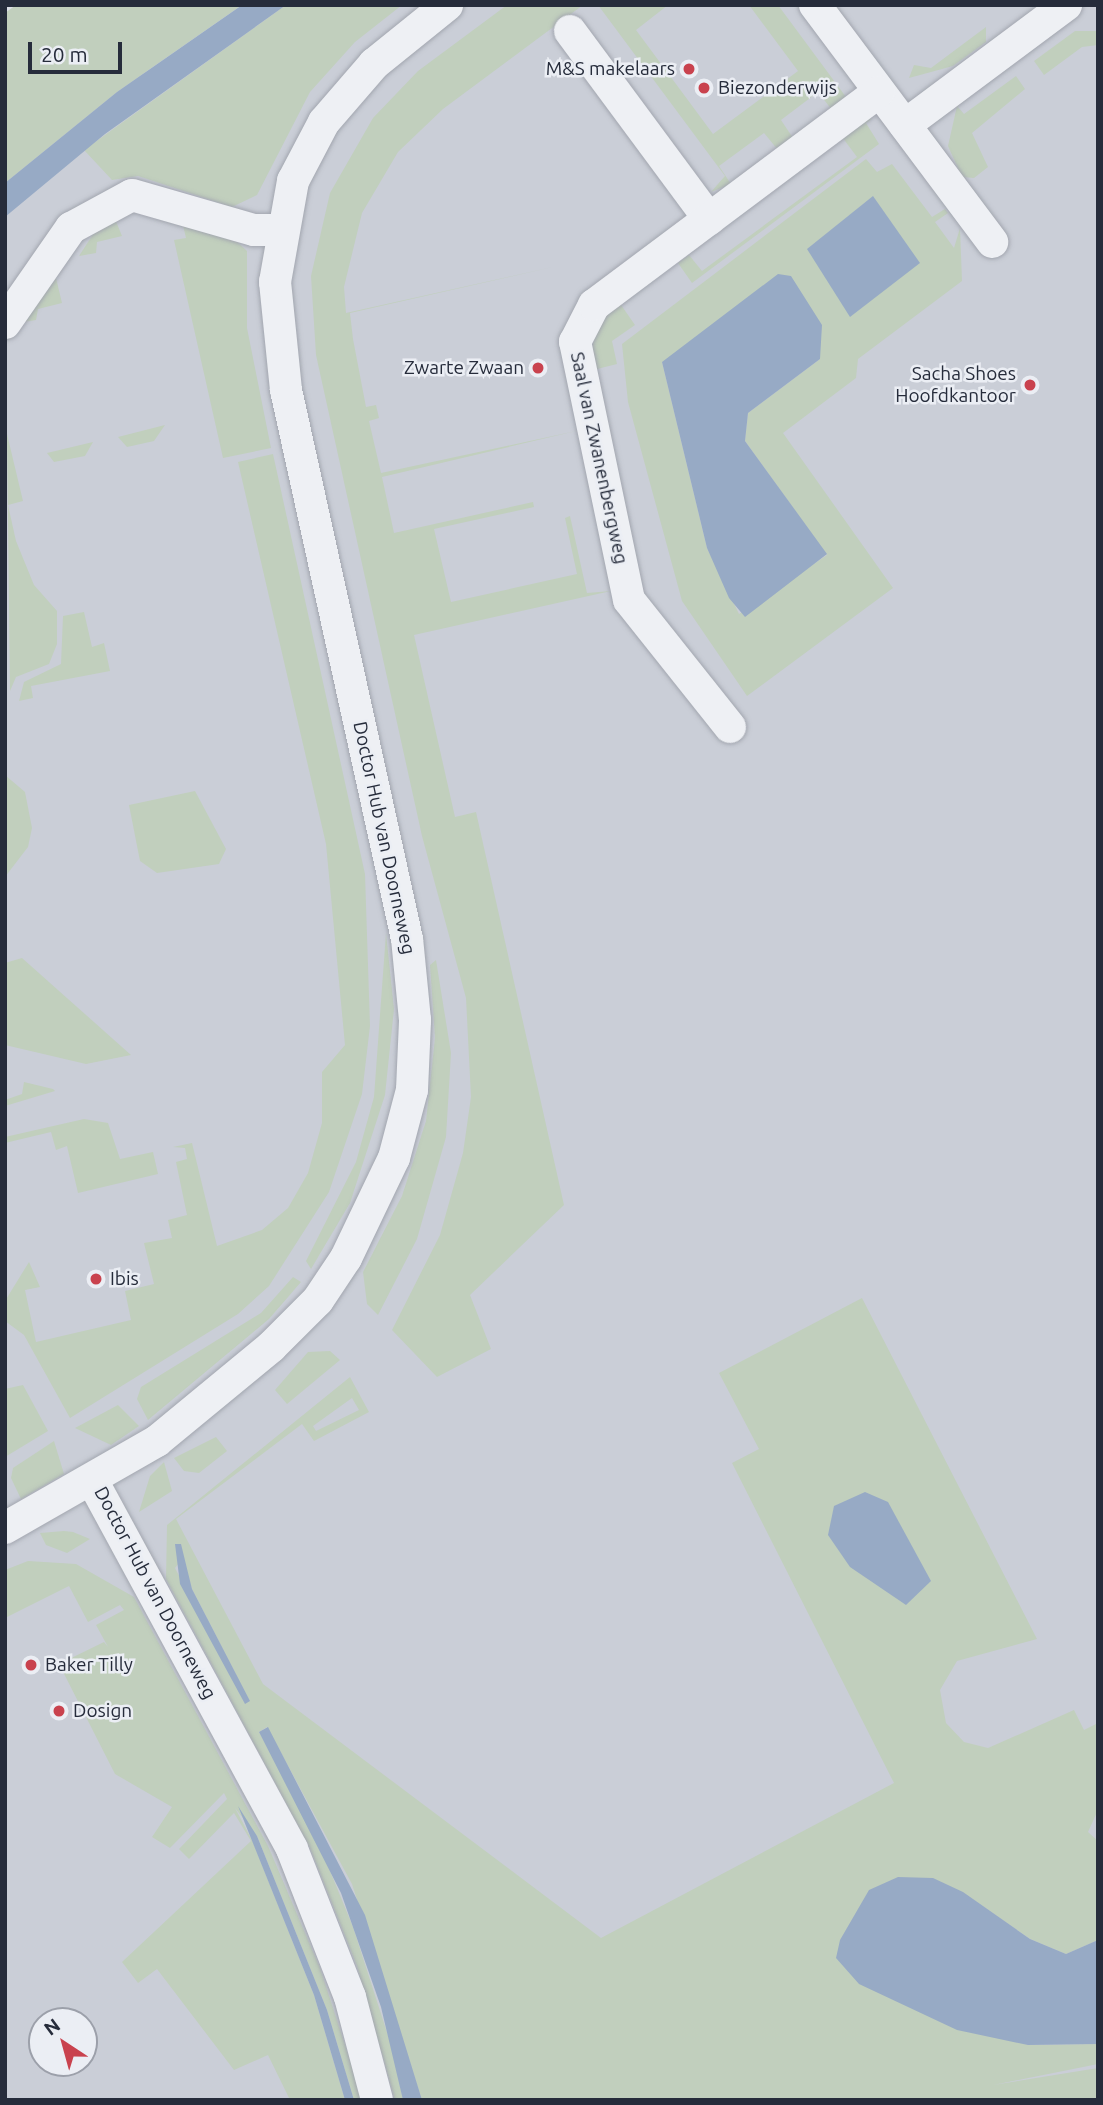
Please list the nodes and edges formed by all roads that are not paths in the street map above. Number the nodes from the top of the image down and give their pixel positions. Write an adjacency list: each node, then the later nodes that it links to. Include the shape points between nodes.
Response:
1 (447, 5): 8 (street, Doctor Hub van Doorneweg, via 342,97 293,181)
2 (815, 5): 5 (street)
3 (1066, 5): 6 (street)
4 (570, 31): 7 (street)
5 (879, 92): 6 (street); 7 (street, Saal van Zwanenbergweg)
6 (905, 125): 9 (street)
7 (709, 219): 11 (street, Saal van Zwanenbergweg, via 594,305 578,332 576,363 629,600)
8 (280, 230): 10 (street, via 254,230 132,195 71,228); 12 (street, Doctor Hub van Doorneweg, via 275,317 280,353 407,939 415,1020 412,1090 374,1208 318,1300 230,1385)
9 (992, 242)
10 (5, 323)
11 (730, 727)
12 (93, 1482): 13 (street); 14 (street, Doctor Hub van Doorneweg, via 292,1849 350,1997)
13 (5, 1528)
14 (377, 2100)

